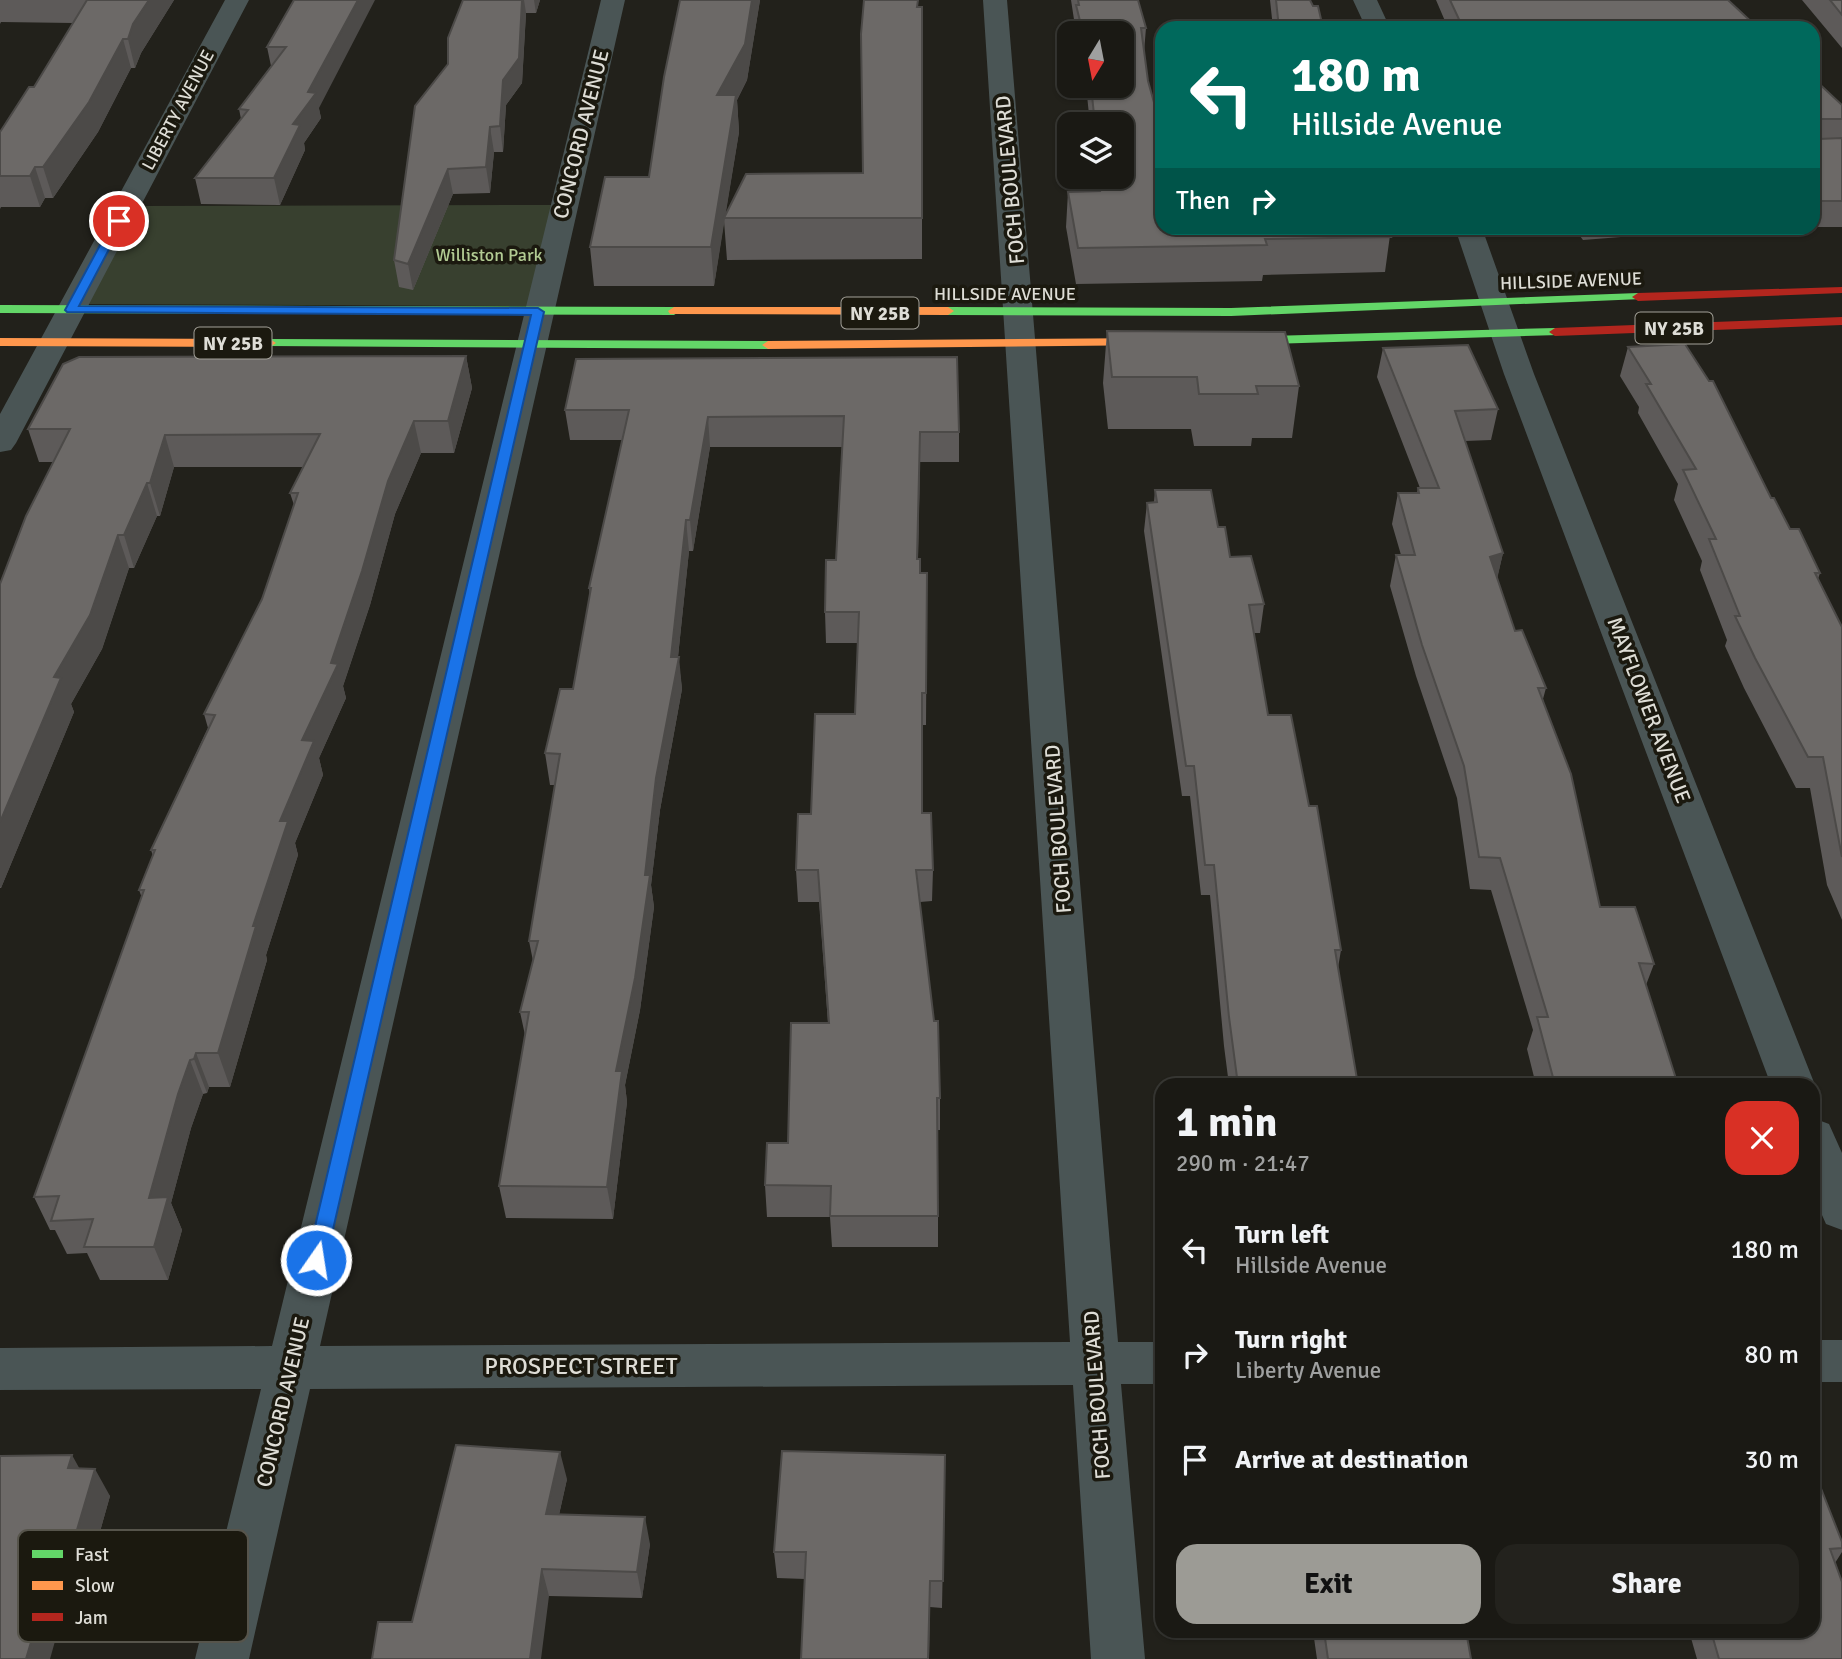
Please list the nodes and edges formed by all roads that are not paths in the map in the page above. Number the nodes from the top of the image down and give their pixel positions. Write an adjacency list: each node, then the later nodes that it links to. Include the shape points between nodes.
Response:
1 (237, 0): 9 (street, LIBERTY AVENUE)
2 (613, 0): 12 (street, CONCORD AVENUE)
3 (995, 0): 13 (street, FOCH BOULEVARD)
4 (1365, 0): 5 (street)
5 (1375, 21)
6 (1471, 235): 10 (street, MAYFLOWER AVENUE)
7 (1842, 290): 10 (main road, HILLSIDE AVENUE / NY 25B)
8 (0, 309): 9 (main road, HILLSIDE AVENUE / NY 25B)
9 (71, 310): 12 (main road, HILLSIDE AVENUE / NY 25B); 16 (street, LIBERTY AVENUE)
10 (1502, 319): 11 (main road, HILLSIDE AVENUE / NY 25B); 13 (main road, HILLSIDE AVENUE / NY 25B, via 1231,312); 14 (main road, HILLSIDE AVENUE / NY 25B); 19 (street, MAYFLOWER AVENUE, via 1519,374)
11 (1842, 321)
12 (534, 328): 13 (main road, HILLSIDE AVENUE / NY 25B); 13 (main road, HILLSIDE AVENUE / NY 25B); 16 (main road, HILLSIDE AVENUE / NY 25B); 26 (street, CONCORD AVENUE)
13 (1023, 329): 17 (main road, HILLSIDE AVENUE / NY 25B); 25 (street, FOCH BOULEVARD)
14 (1216, 341)
15 (0, 342): 16 (main road, HILLSIDE AVENUE / NY 25B)
16 (54, 342): 18 (street, LIBERTY AVENUE)
17 (1175, 342)
18 (0, 443)
19 (1791, 1078)
20 (1820, 1154): 21 (street)
21 (1842, 1211)
22 (1820, 1361): 23 (street)
23 (1842, 1361)
24 (1155, 1363): 25 (street, PROSPECT STREET)
25 (1095, 1364): 26 (street, PROSPECT STREET); 29 (street, FOCH BOULEVARD)
26 (291, 1367): 27 (street, PROSPECT STREET); 28 (street, CONCORD AVENUE)
27 (0, 1368)
28 (248, 1549)
29 (1118, 1659)

